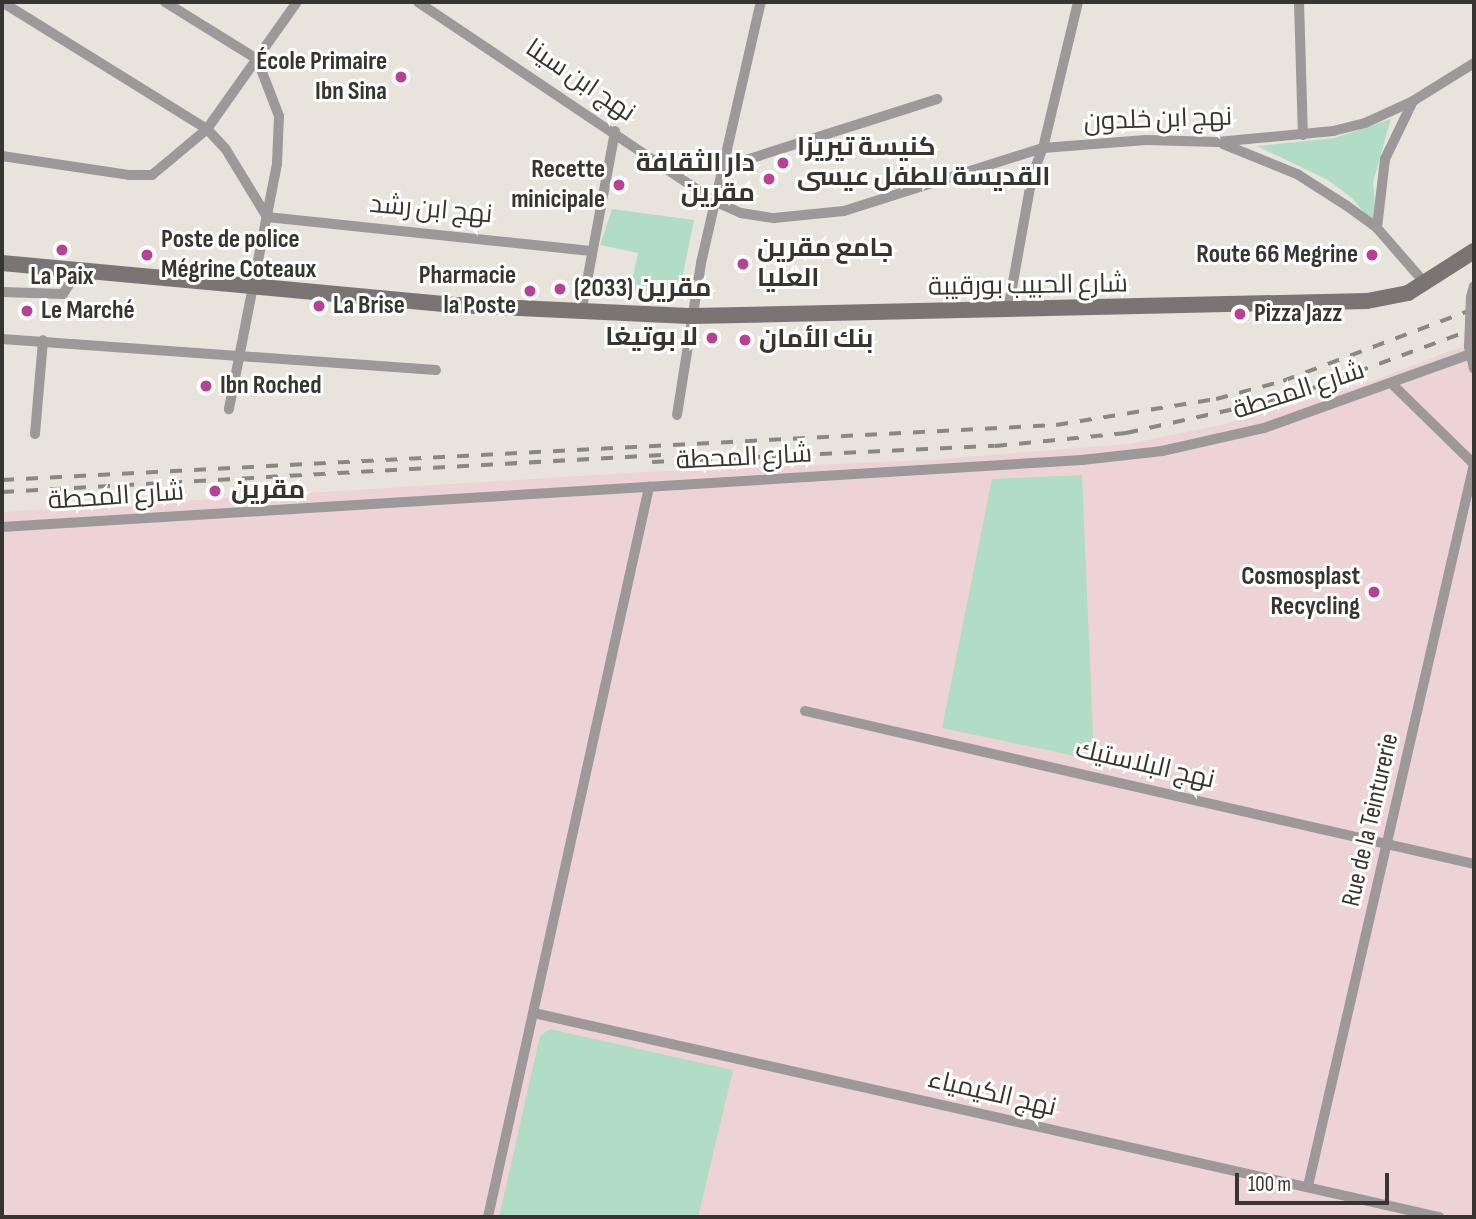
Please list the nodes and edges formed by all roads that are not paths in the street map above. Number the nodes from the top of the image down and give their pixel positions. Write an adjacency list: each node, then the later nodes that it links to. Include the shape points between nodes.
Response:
1 (2, 2): 12 (street)
2 (165, 2): 8 (street)
3 (297, 2): 8 (street)
4 (418, 2): 13 (street, نهج ابن سينا)
5 (761, 2): 18 (street)
6 (1078, 2): 16 (street)
7 (1299, 2): 14 (street)
8 (257, 59): 12 (street); 20 (street, via 279,116 277,164)
9 (1474, 63): 11 (street, نهج ابن خلدون)
10 (937, 99): 18 (street)
11 (1413, 101): 14 (street, نهج ابن خلدون, via 1365,123); 21 (street, via 1385,159)
12 (207, 129): 17 (street, via 152,175 129,176); 20 (street, via 225,148)
13 (615, 131): 19 (street, نهج ابن سينا); 22 (street)
14 (1303, 135): 15 (street, نهج ابن خلدون)
15 (1217, 142): 16 (street, نهج ابن خلدون, via 1146,140); 21 (street, via 1297,174)
16 (1043, 148): 19 (street, نهج ابن خلدون, via 844,211 803,218 741,213); 31 (street, via 1032,176)
17 (2, 156)
18 (724, 167): 19 (street)
19 (714, 201): 32 (street)
20 (267, 216): 22 (street, نهج ابن رشد); 27 (street)
21 (1377, 228): 26 (street)
22 (591, 251): 30 (street)
23 (1474, 251): 26 (street, شارع الحبيب بورقيبة)
24 (2, 263): 25 (street, شارع الحبيب بورقيبة)
25 (78, 270): 27 (street, شارع الحبيب بورقيبة); 29 (street, via 63,294)
26 (1424, 282): 31 (street, شارع الحبيب بورقيبة, via 1408,293 1367,301)
27 (255, 285): 30 (street, شارع الحبيب بورقيبة, via 457,305); 36 (street)
28 (1474, 286): 37 (street, bridge, via 1468,313)
29 (2, 292)
30 (582, 308): 32 (street, شارع الحبيب بورقيبة)
31 (1008, 310): 32 (street, شارع الحبيب بورقيبة)
32 (694, 316): 41 (street)
33 (2, 340): 34 (street)
34 (43, 340): 36 (street); 42 (street)
35 (1474, 353): 39 (street, شارع المحطة)
36 (239, 354): 38 (street); 40 (street)
37 (1474, 368)
38 (436, 370)
39 (1394, 385): 43 (street); 44 (street, شارع المحطة, via 1264,428 1162,451)
40 (229, 409)
41 (677, 415)
42 (35, 434)
43 (1474, 464): 47 (street, Rue de la Teinturerie)
44 (649, 487): 45 (street, شارع المحطة); 49 (street)
45 (2, 527)
46 (805, 711): 47 (street, نهج البلاستيك)
47 (1390, 845): 48 (street, نهج البلاستيك); 50 (street, Rue de la Teinturerie)
48 (1474, 864)
49 (534, 1013): 50 (street, نهج الكيمياء); 51 (street)
50 (1308, 1186): 52 (street, نهج الكيمياء)
51 (488, 1217)
52 (1439, 1217)

